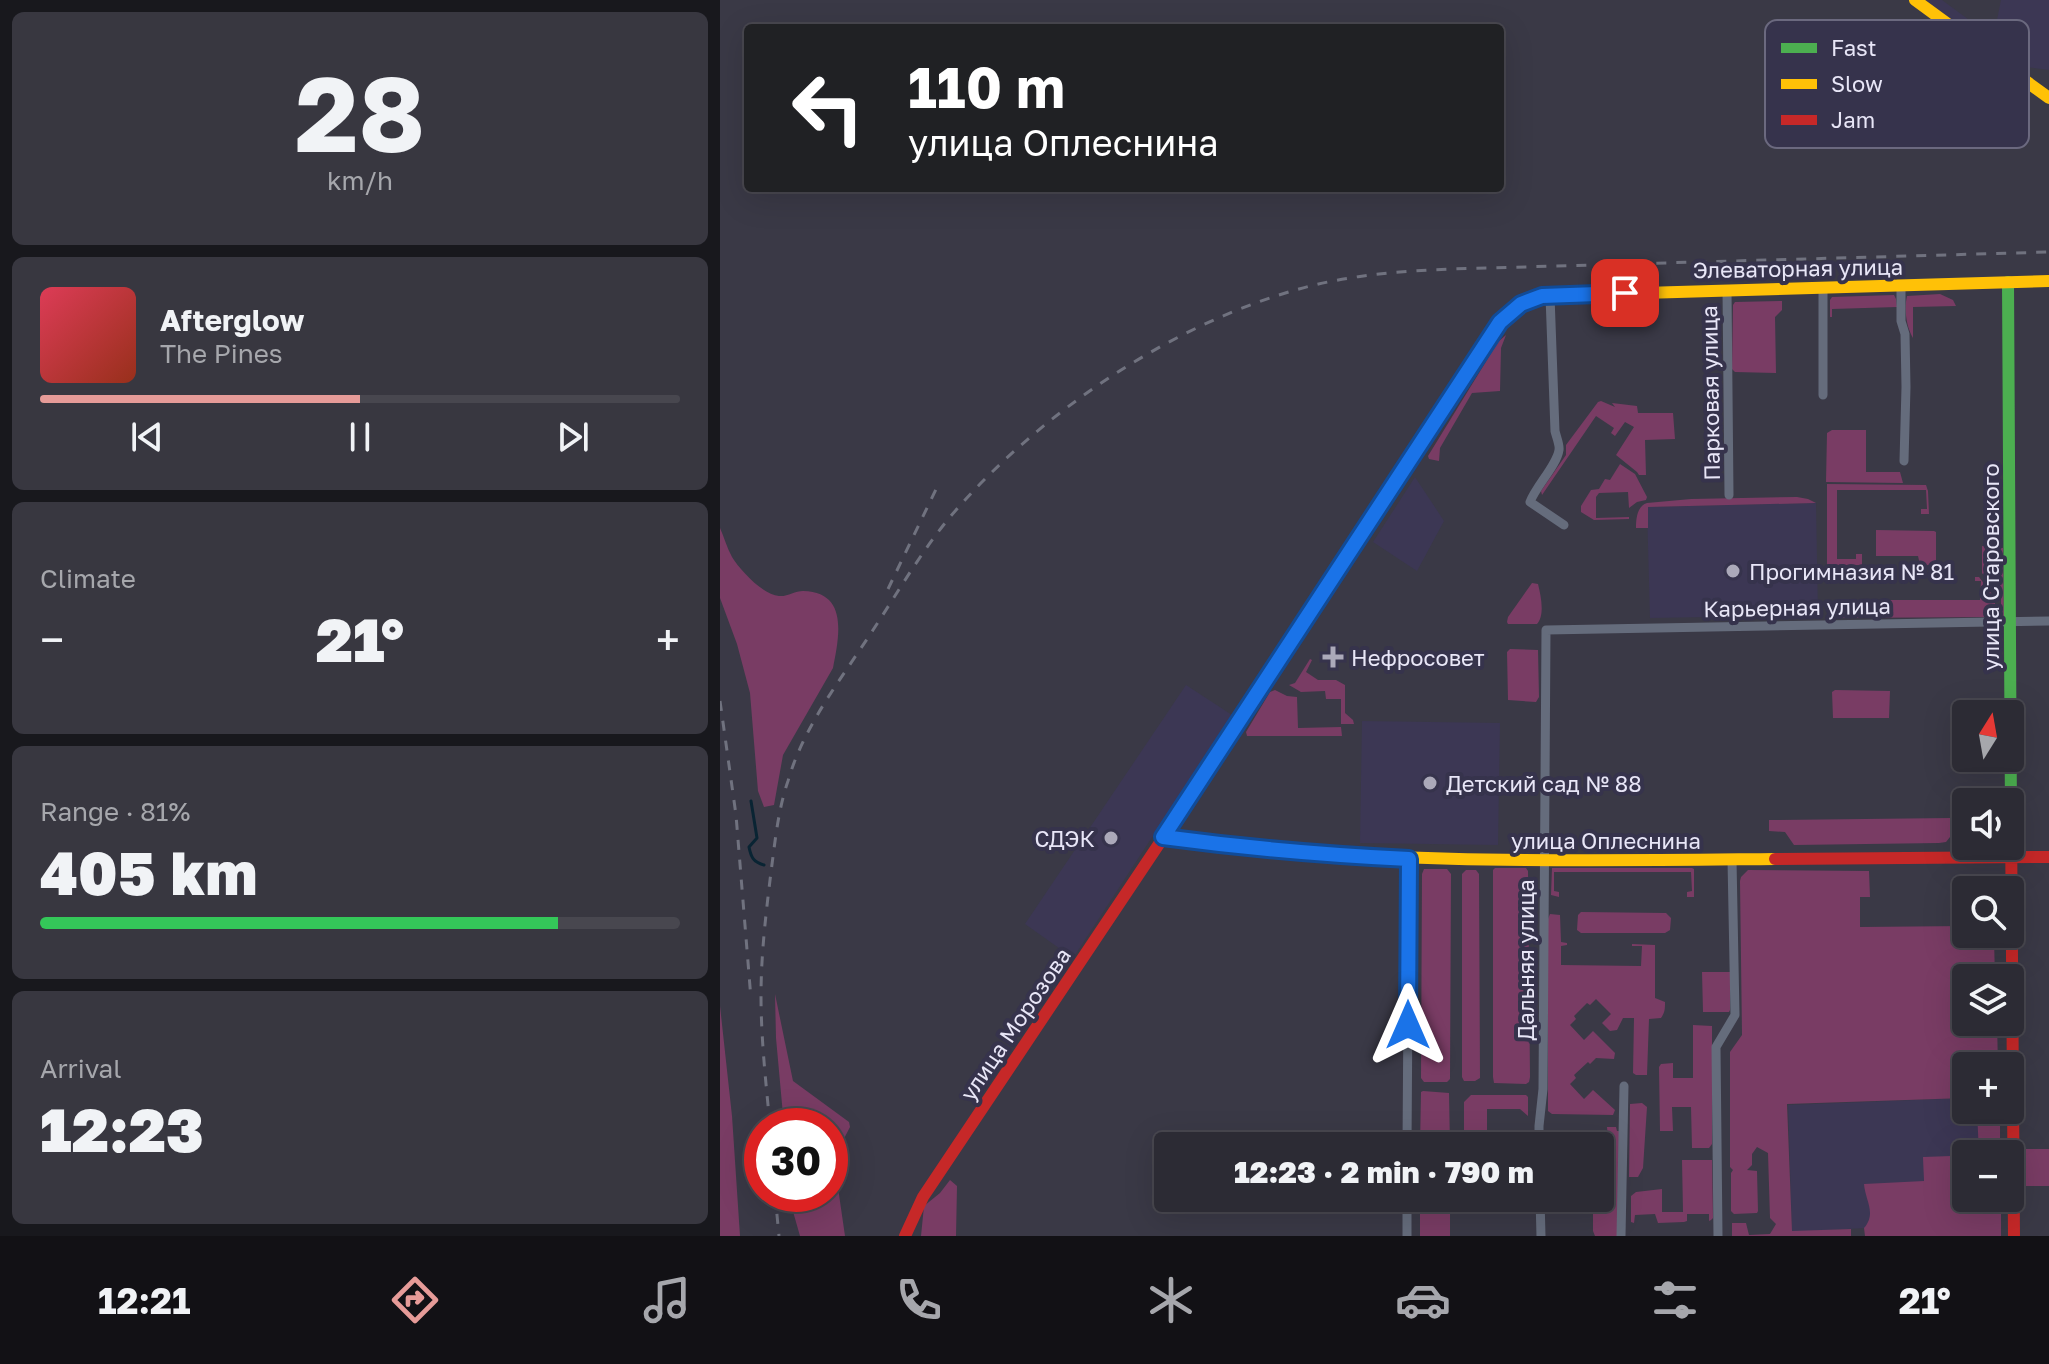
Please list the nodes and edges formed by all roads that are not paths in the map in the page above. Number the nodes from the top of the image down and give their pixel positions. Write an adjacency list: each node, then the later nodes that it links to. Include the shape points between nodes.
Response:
1 (1915, 0): 2 (street)
2 (1942, 20)
3 (2029, 83): 4 (street)
4 (2049, 98)
5 (2049, 281): 6 (street, Элеваторная улица)
6 (2008, 282): 7 (street, Элеваторная улица); 15 (street, улица Старовского)
7 (1901, 286): 8 (street, Элеваторная улица); 12 (street)
8 (1823, 288): 9 (street, Элеваторная улица); 11 (street)
9 (1727, 290): 10 (street, Элеваторная улица); 13 (street, Парковая улица)
10 (1550, 296): 14 (street, via 1559,451 1530,502); 19 (street, Элеваторная улица, via 1521,304 1494,330)
11 (1823, 395)
12 (1904, 461)
13 (1729, 495)
14 (1564, 525)
15 (2010, 621): 16 (street, Карьерная улица); 17 (street, Карьерная улица); 18 (street, улица Старовского)
16 (2049, 621)
17 (1546, 630): 24 (street, Дальняя улица)
18 (2011, 788)
19 (1163, 837): 23 (street, улица Оплеснина); 32 (street, улица Морозова, via 923,1197)
20 (2049, 857): 22 (street, улица Оплеснина)
21 (1952, 858): 25 (street, улица Оплеснина)
22 (2024, 858)
23 (1409, 859): 24 (street, улица Оплеснина); 28 (street)
24 (1544, 860): 25 (street, улица Оплеснина); 29 (street, Дальняя улица)
25 (1732, 860): 36 (street, via 1735,1015 1716,1047)
26 (2011, 860): 37 (street, улица Старовского)
27 (1624, 1086): 35 (street)
28 (1407, 1132)
29 (1539, 1132)
30 (1407, 1212): 33 (street)
31 (1540, 1212): 34 (street)
32 (905, 1236)
33 (1407, 1236)
34 (1541, 1236)
35 (1621, 1236)
36 (1718, 1236)
37 (2014, 1236)

